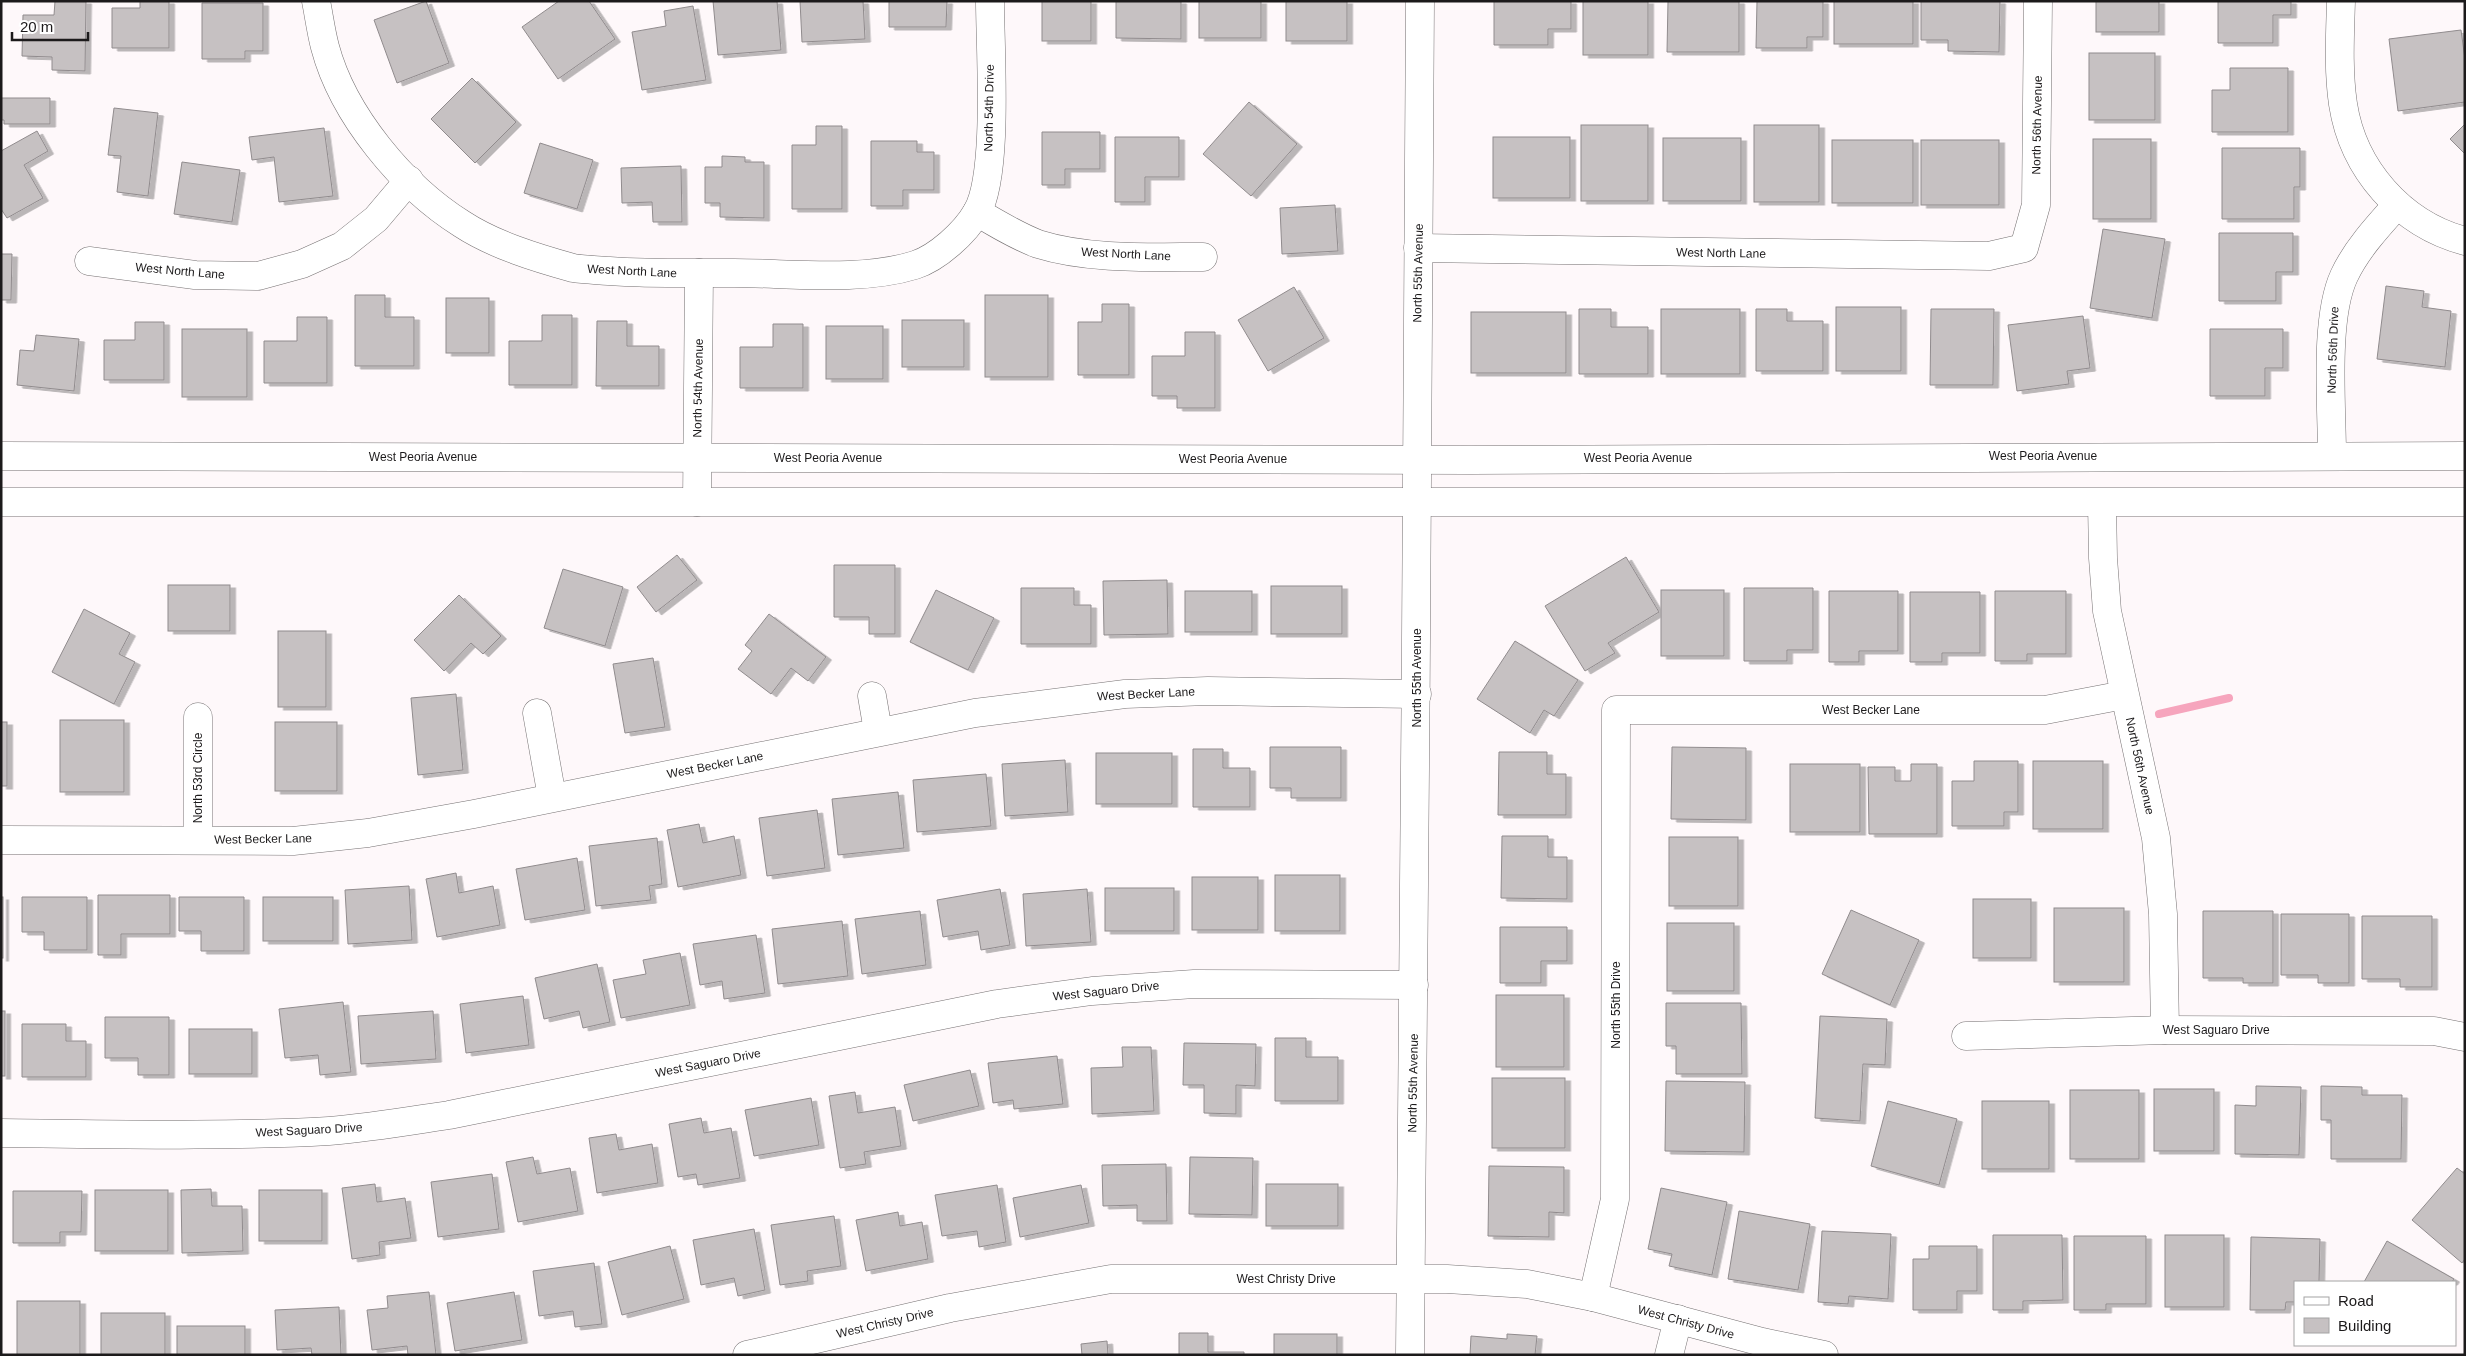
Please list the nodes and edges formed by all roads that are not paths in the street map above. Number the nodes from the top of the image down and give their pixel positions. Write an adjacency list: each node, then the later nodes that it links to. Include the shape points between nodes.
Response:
1 (316, 1): 6 (street, via 325,48 347,102 387,157)
2 (990, 1): 8 (street, North 54th Drive, via 990,128 986,184)
3 (1420, 1): 10 (street, North 55th Avenue)
4 (2038, 1): 11 (street, North 56th Avenue, via 2036,205)
5 (2341, 1): 7 (street, via 2343,106 2360,156 2374,181)
6 (409, 180): 13 (street, West North Lane, via 376,219 342,246 302,264 258,276 195,275); 14 (street, West North Lane, via 464,226 531,254 575,268 650,274)
7 (2397, 205): 9 (street, via 2422,223); 15 (street, North 56th Drive, via 2344,275 2334,302)
8 (977, 212): 12 (street, West North Lane, via 1006,230 1039,244 1091,254); 14 (street, West North Lane, via 948,246 918,265 880,274)
9 (2465, 241)
10 (1418, 248): 11 (street, West North Lane, via 1989,256); 19 (street, North 55th Avenue)
11 (2024, 248)
12 (1203, 257)
13 (88, 261)
14 (699, 273): 18 (street, North 54th Avenue)
15 (2332, 455): 17 (street, West Peoria Avenue); 19 (street, West Peoria Avenue)
16 (1, 456): 18 (street, West Peoria Avenue)
17 (2465, 456)
18 (697, 457): 19 (street, West Peoria Avenue); 21 (street, North 54th Avenue)
19 (1417, 459): 22 (street, North 55th Avenue)
20 (1, 502): 21 (street)
21 (697, 502): 22 (street)
22 (1418, 502): 24 (street); 25 (street, North 55th Avenue)
23 (2465, 502): 24 (street)
24 (2102, 503): 26 (street, North 56th Avenue, via 2107,611)
25 (1417, 694): 31 (street, West Becker Lane, via 1208,691 1125,694 976,713); 35 (street, North 55th Avenue)
26 (2124, 695): 28 (street, West Becker Lane, via 2045,710); 36 (street, North 56th Avenue, via 2156,838 2163,914)
27 (872, 696): 31 (street)
28 (1616, 710): 41 (street, North 55th Drive, via 1615,1199)
29 (537, 713): 32 (street)
30 (198, 717): 34 (street, North 53rd Circle)
31 (878, 731): 32 (street, West Becker Lane)
32 (552, 797): 34 (street, West Becker Lane, via 368,833 293,840)
33 (1, 840): 34 (street, West Becker Lane)
34 (198, 840)
35 (1414, 985): 39 (street, West Saguaro Drive, via 1194,984 1092,991 998,1004 450,1115 386,1125 329,1131 225,1134); 40 (street, North 55th Avenue)
36 (2165, 1030): 37 (street, West Saguaro Drive); 38 (street, West Saguaro Drive, via 2434,1031)
37 (1966, 1036)
38 (2465, 1037)
39 (1, 1134)
40 (1411, 1279): 41 (street, West Christy Drive, via 1527,1284); 43 (street, West Christy Drive, via 1111,1279 950,1308); 44 (street, North 55th Avenue)
41 (1593, 1297): 42 (street, West Christy Drive)
42 (1678, 1319): 45 (street); 46 (street, West Christy Drive)
43 (747, 1355)
44 (1410, 1355)
45 (1669, 1355)
46 (1824, 1355)

